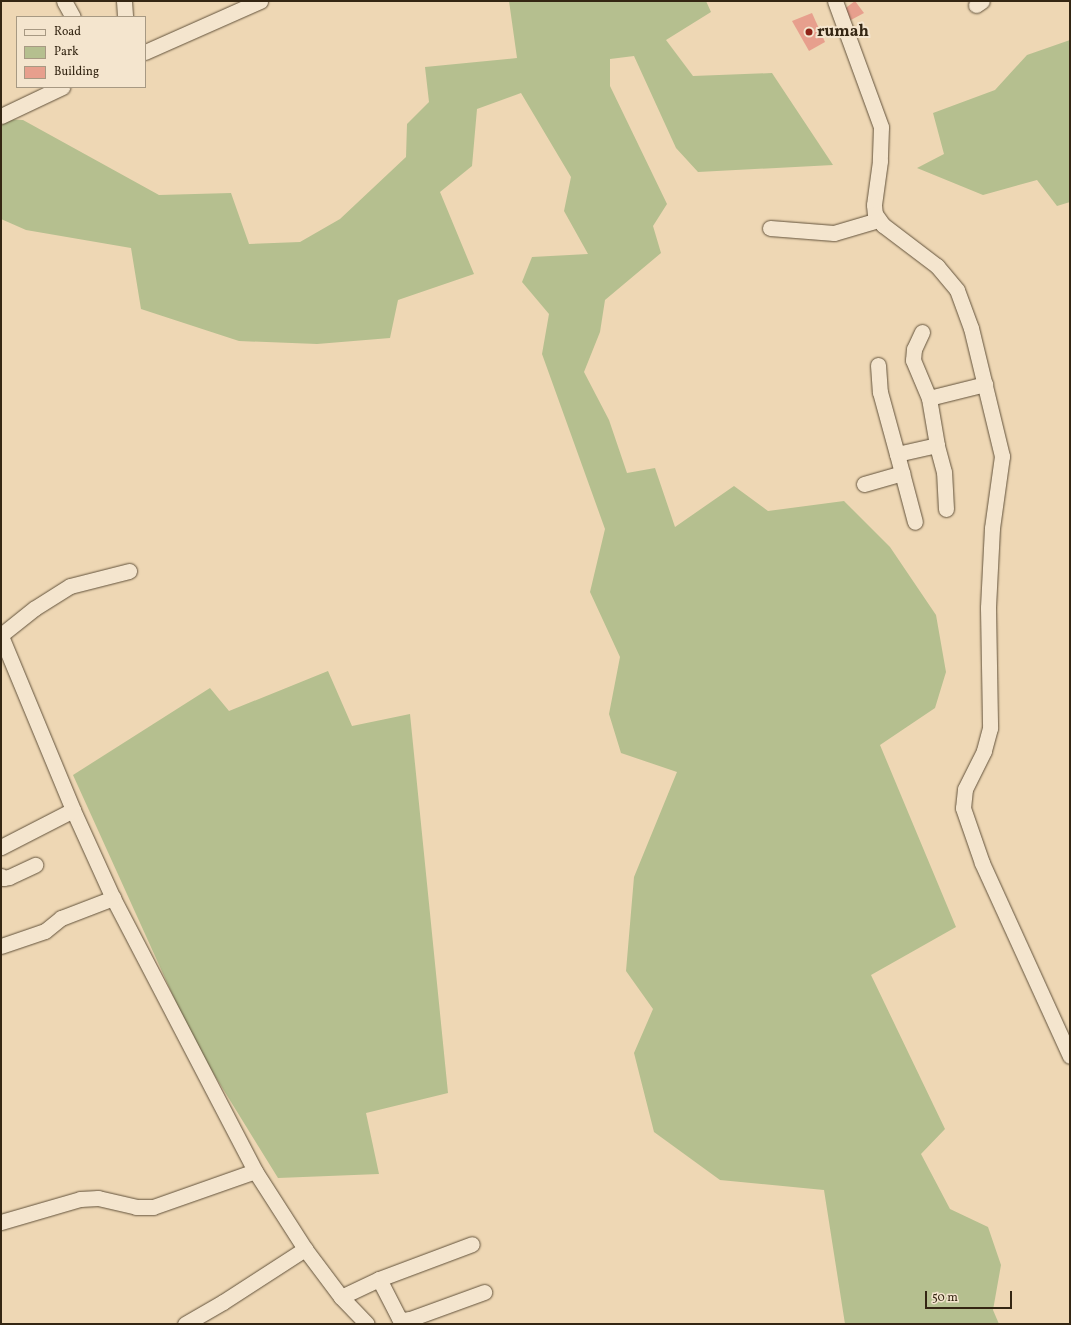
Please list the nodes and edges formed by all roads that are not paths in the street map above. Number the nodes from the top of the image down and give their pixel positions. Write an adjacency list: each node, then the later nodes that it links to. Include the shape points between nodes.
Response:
1 (64, 1): 5 (street)
2 (124, 1): 6 (street)
3 (260, 1): 7 (street)
4 (835, 1): 10 (street, via 881,128 874,205)
5 (72, 16)
6 (125, 16)
7 (146, 52)
8 (60, 88): 9 (street)
9 (1, 116)
10 (878, 220): 11 (street, via 834,233); 14 (street, via 937,266 957,290 971,328)
11 (770, 228)
12 (922, 332): 15 (street, via 914,350 913,360)
13 (878, 365): 17 (street, via 880,392)
14 (985, 384): 15 (street); 30 (street, via 1002,456 992,528 988,608 990,728 984,751 965,789 963,808 982,862)
15 (929, 398): 16 (street)
16 (937, 445): 17 (street); 20 (street, via 944,472)
17 (896, 454): 18 (street)
18 (902, 473): 19 (street); 21 (street)
19 (864, 484)
20 (946, 509)
21 (915, 522)
22 (130, 571): 23 (street, via 70,586 35,608)
23 (1, 635): 24 (street)
24 (73, 810): 25 (street); 28 (street)
25 (1, 847)
26 (35, 865): 27 (street, via 9,877)
27 (1, 876)
28 (113, 898): 29 (street, via 61,918 45,931); 31 (street)
29 (1, 946)
30 (1070, 1056)
31 (255, 1171): 32 (street, via 153,1207 136,1207 98,1198 80,1199); 34 (street)
32 (1, 1222)
33 (472, 1244): 35 (street)
34 (305, 1249): 37 (street); 38 (street)
35 (379, 1279): 36 (street, via 399,1318 404,1320); 37 (street)
36 (484, 1292)
37 (341, 1297): 39 (street)
38 (185, 1324)
39 (367, 1324)

